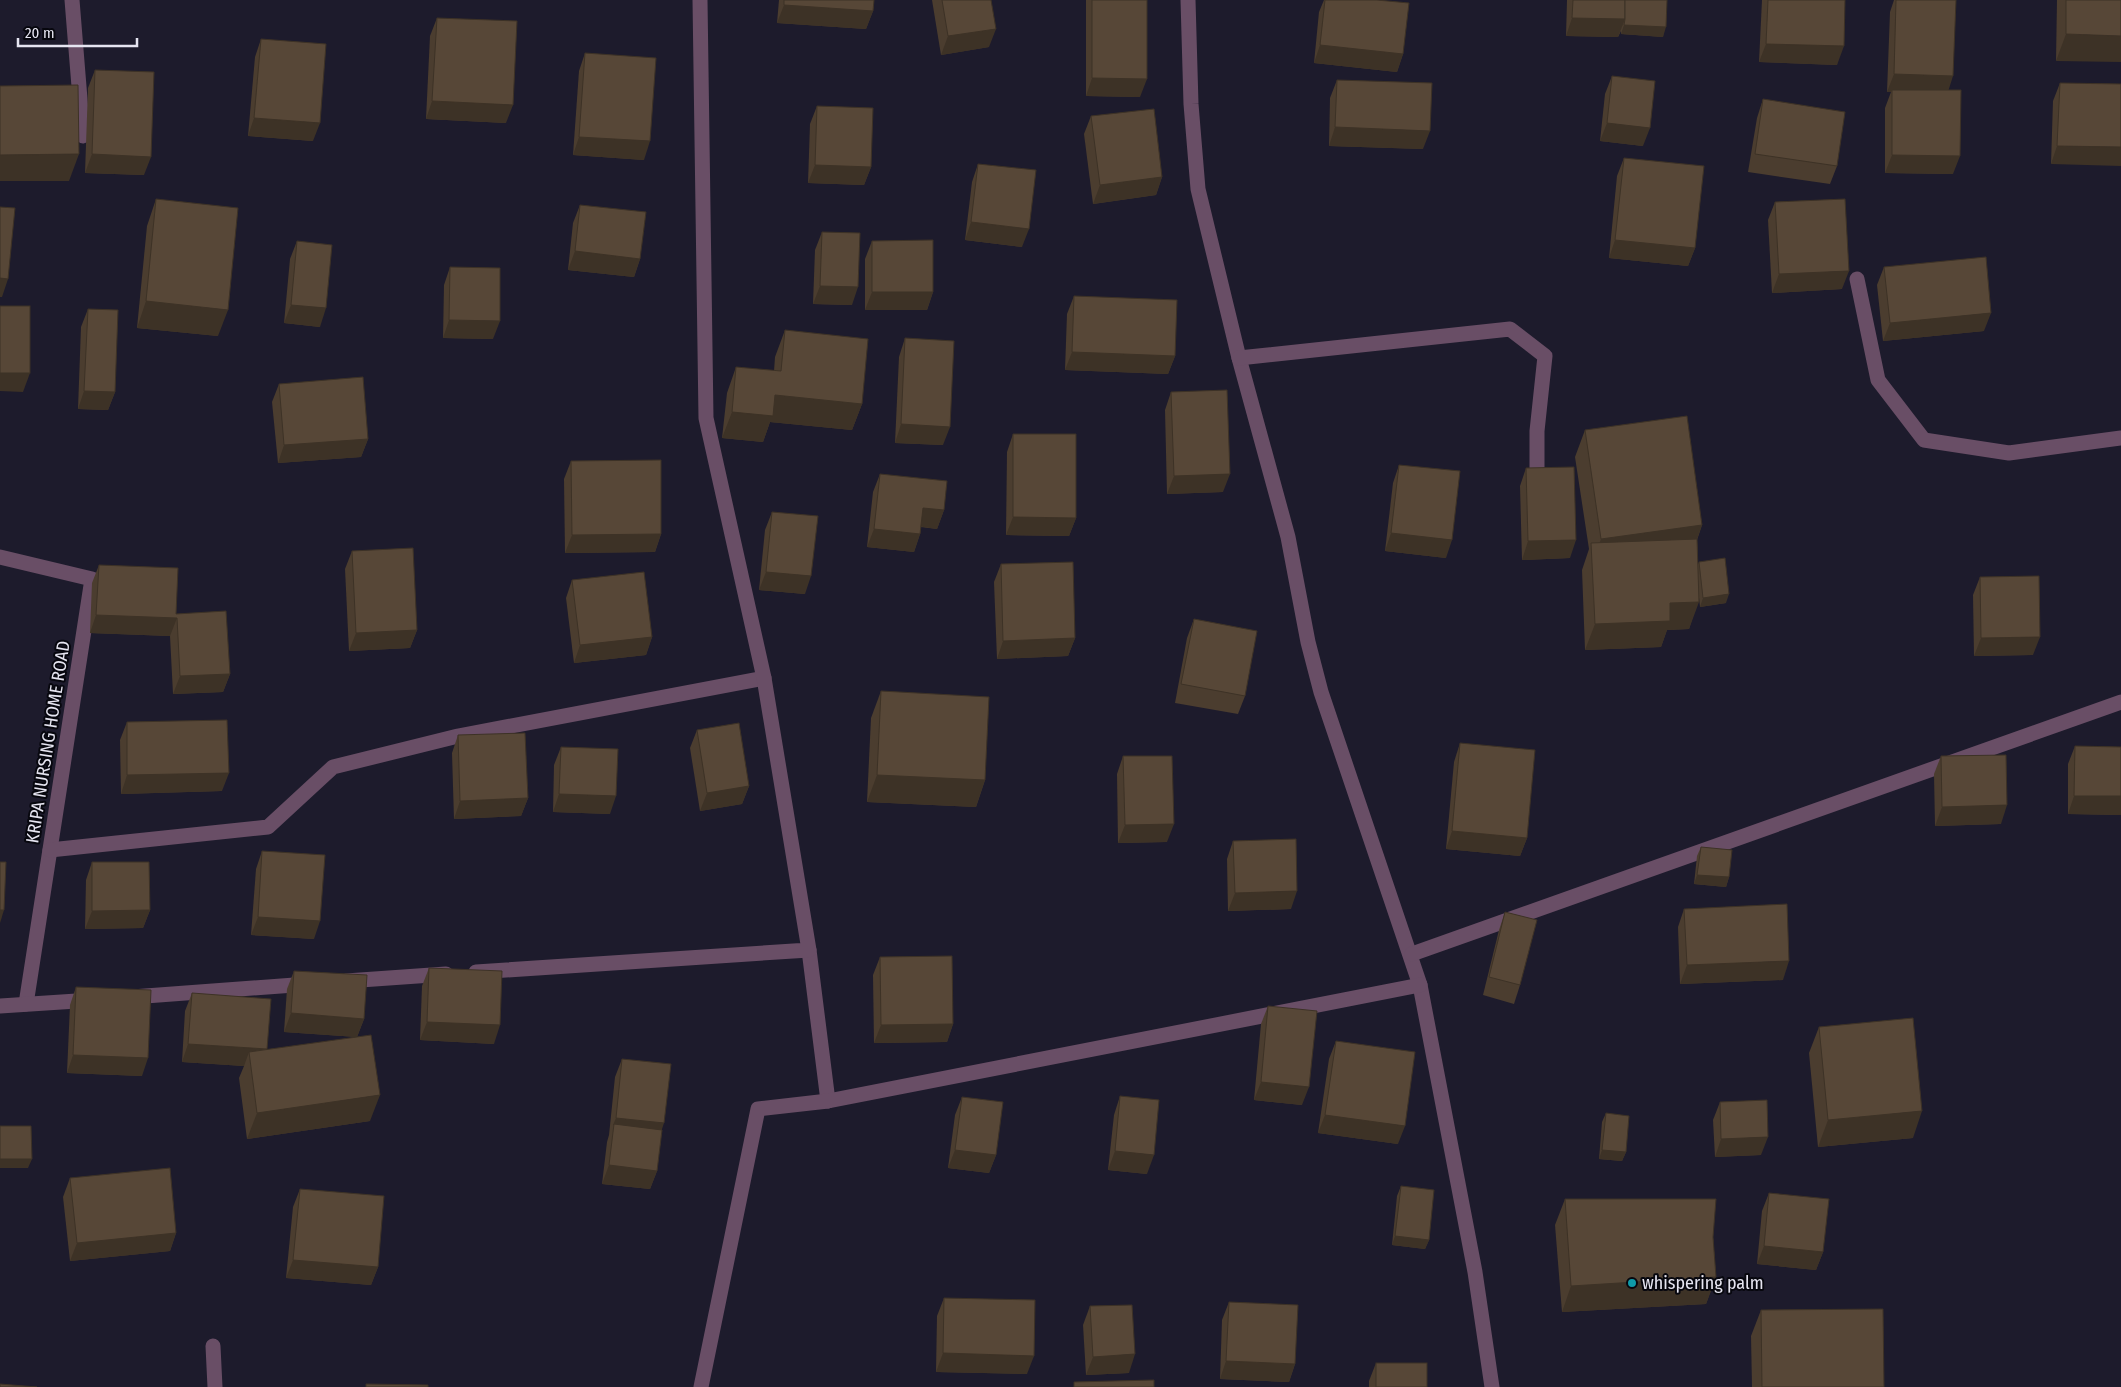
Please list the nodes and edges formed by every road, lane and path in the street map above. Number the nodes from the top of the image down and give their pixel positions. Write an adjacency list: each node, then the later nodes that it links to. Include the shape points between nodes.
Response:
1 (72, 0): 4 (street)
2 (700, 0): 10 (street, via 706,418)
3 (1188, 0): 6 (street, via 1198,189)
4 (83, 136)
5 (1857, 279): 7 (street, via 1878,380 1924,440 2009,453)
6 (1238, 358): 8 (street, via 1510,329 1545,356 1537,431); 14 (street, via 1288,537 1321,692)
7 (2121, 438)
8 (1538, 470)
9 (0, 557): 12 (street, KRIPA NURSING HOME ROAD, via 92,579)
10 (764, 678): 12 (street, via 458,736 333,767 268,827); 13 (street)
11 (2121, 702): 14 (street)
12 (50, 850): 16 (street, KRIPA NURSING HOME ROAD)
13 (808, 950): 16 (street); 18 (street)
14 (1412, 954): 15 (street)
15 (1420, 984): 18 (street); 22 (street, via 1475,1272)
16 (26, 1004): 17 (street)
17 (0, 1006)
18 (828, 1101): 21 (street, via 758,1110)
19 (213, 1346): 20 (street)
20 (215, 1387)
21 (701, 1387)
22 (1492, 1387)

